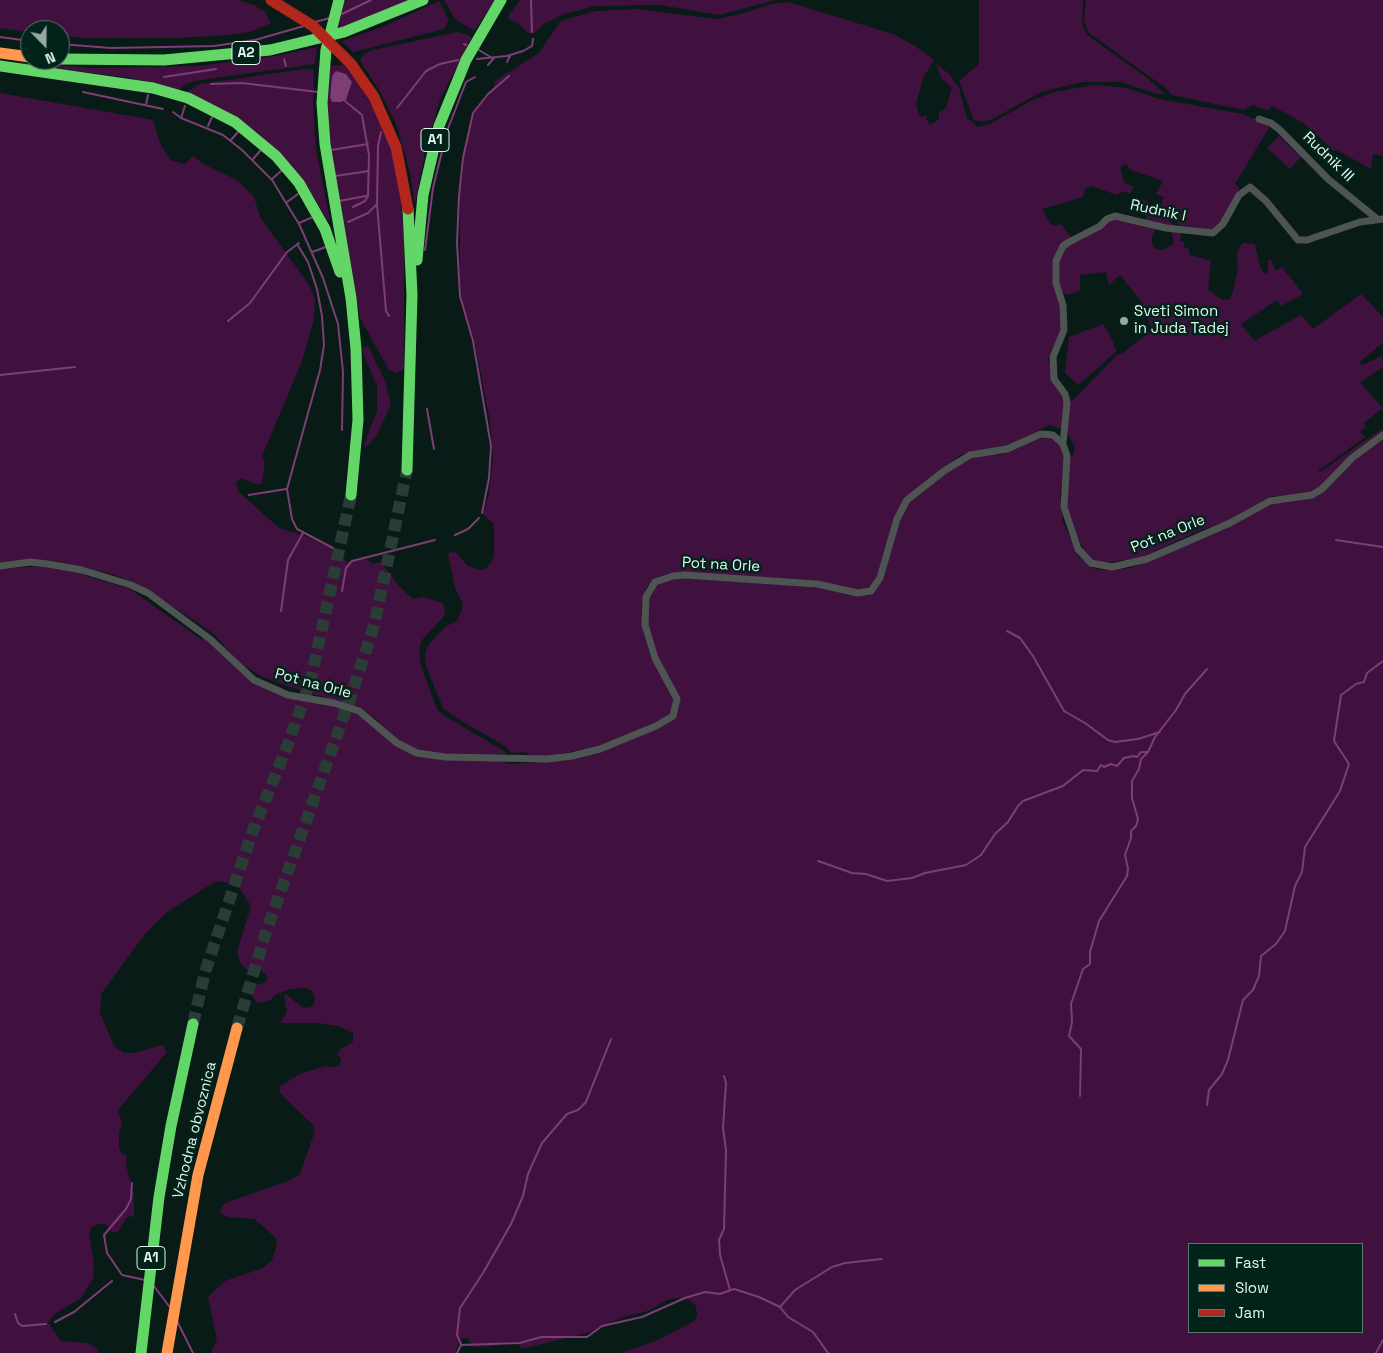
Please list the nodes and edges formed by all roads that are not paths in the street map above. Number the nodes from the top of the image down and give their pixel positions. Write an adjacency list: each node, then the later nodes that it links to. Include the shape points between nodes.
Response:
1 (271, 0): 11 (highway, via 326,37 351,64 374,97 390,130 402,173 408,217)
2 (339, 0): 12 (highway, via 323,68 322,103 324,144)
3 (423, 0): 7 (highway, A2, via 344,32 270,50 164,60)
4 (501, 0): 11 (highway, A1, via 478,36 451,92 434,143 423,195)
5 (0, 53): 6 (highway)
6 (20, 55)
7 (70, 59)
8 (0, 66): 12 (highway, via 153,88 188,98 235,122 276,156 308,197 331,245)
9 (1259, 118): 10 (street, Rudnik III, via 1280,130 1328,179)
10 (1380, 219): 14 (street, Rudnik I, via 1298,240 1250,187 1239,195 1213,233 1166,228 1115,216 1069,242 1059,253 1055,272 1064,318 1064,330 1053,357 1054,379 1067,402)
11 (412, 295): 15 (highway, A1)
12 (352, 307): 16 (highway, via 358,403)
13 (1383, 435): 14 (street, Pot na Orle, via 1312,495 1270,501 1230,523 1147,559 1112,566 1087,561 1070,530 1063,500 1068,464)
14 (1063, 444): 17 (street, Pot na Orle, via 1054,435 1041,434 1007,449 970,455 944,471 908,500 897,519 880,578 876,586 865,594 817,584 685,575 655,582 646,597 645,625 655,658 677,699 673,716 624,739 572,756 547,759 445,758 417,753 397,743 358,712 334,703 288,695 254,680 210,638 148,593 131,585 56,565 30,562)
15 (407, 470)
16 (351, 494)
17 (0, 566)
18 (193, 1024): 20 (highway, Vzhodna obvoznica / A1, via 164,1168)
19 (237, 1028): 21 (highway, Vzhodna obvoznica / A1, via 213,1114 185,1240)
20 (142, 1351)
21 (168, 1353)

